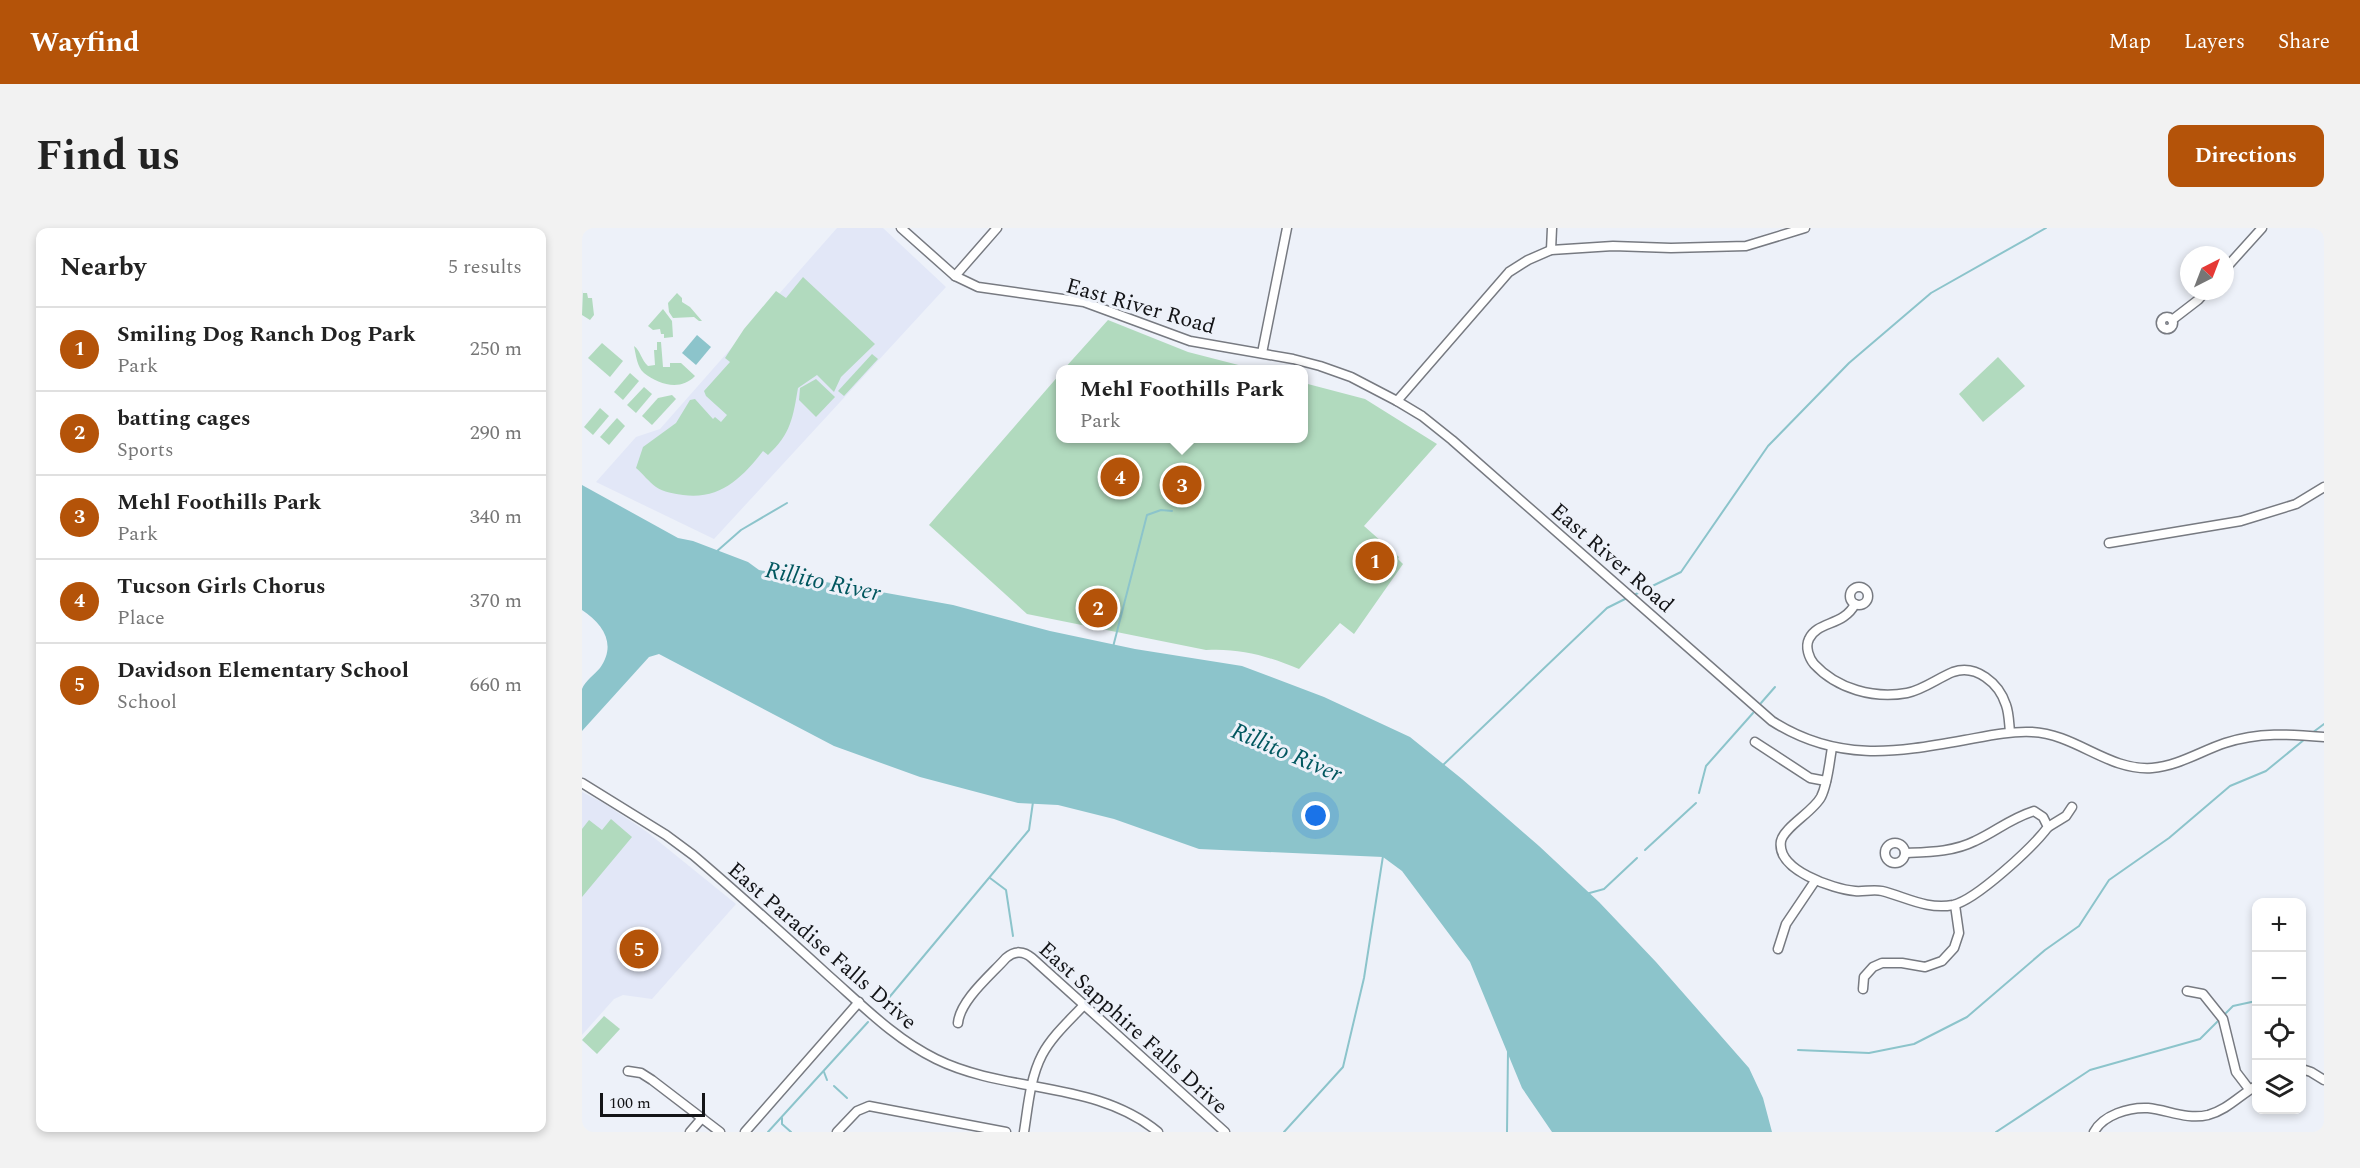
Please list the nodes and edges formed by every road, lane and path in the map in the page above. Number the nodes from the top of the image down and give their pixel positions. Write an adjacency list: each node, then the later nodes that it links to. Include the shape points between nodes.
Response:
1 (901, 228): 9 (street, East River Road)
2 (998, 228): 9 (street)
3 (1287, 228): 12 (street)
4 (1552, 228): 7 (street)
5 (1804, 228): 7 (street, via 1746,246)
6 (2262, 228): 8 (street)
7 (1551, 250): 13 (street, via 1509,272)
8 (2234, 260)
9 (955, 276): 12 (street, East River Road, via 991,290 1084,302 1190,341)
10 (2199, 300): 11 (street)
11 (2172, 320)
12 (1262, 353): 13 (street, East River Road, via 1351,377)
13 (1397, 401): 20 (street, East River Road, via 1452,441 1772,721 1802,738)
14 (2324, 487): 15 (street, via 2296,504 2241,521)
15 (2109, 543)
16 (1855, 604): 17 (street, via 1846,617 1816,630 1808,639 1807,651 1812,661 1829,677 1877,695 1909,693 1955,671 1979,673 2003,697)
17 (2010, 732): 18 (street, East River Road, via 2053,735 2138,769 2170,765 2250,736); 20 (street, East River Road, via 1897,751)
18 (2324, 737)
19 (1755, 742): 21 (street, via 1810,778)
20 (1832, 748): 21 (street)
21 (1826, 781): 26 (street, via 1813,810 1781,841 1791,865)
22 (582, 783): 31 (street, East Paradise Falls Drive, via 693,855)
23 (2072, 807): 24 (street, via 2066,816)
24 (2048, 827): 25 (street, via 2034,811 2014,817 1974,842 1941,852); 27 (street, via 2038,841 1982,888)
25 (1905, 853)
26 (1815, 881): 27 (street, via 1853,891 1880,890 1932,906); 28 (street, via 1786,924)
27 (1955, 904): 29 (street, via 1959,933 1954,948 1942,961 1925,967 1882,963 1864,977)
28 (1778, 949)
29 (1863, 989)
30 (2187, 992): 38 (street, via 2203,994 2223,1019 2236,1072)
31 (859, 1002): 37 (street, East Paradise Falls Drive, via 897,1035 937,1060 977,1075); 43 (street)
32 (1084, 1005): 33 (street, East Sapphire Falls Drive, via 1032,958 1018,951 1009,955 967,1001); 37 (street, via 1046,1050); 48 (street, East Sapphire Falls Drive)
33 (958, 1023)
34 (628, 1071): 40 (street, via 652,1080)
35 (2306, 1071): 36 (street)
36 (2324, 1080)
37 (1032, 1087): 46 (street); 47 (street, East Paradise Falls Drive, via 1107,1103)
38 (2252, 1087)
39 (2252, 1089): 49 (street, via 2208,1114 2191,1117 2147,1108 2128,1110 2111,1116)
40 (702, 1118): 41 (street); 42 (street)
41 (690, 1132)
42 (720, 1132)
43 (745, 1132)
44 (837, 1132): 45 (street, via 863,1107)
45 (1006, 1132)
46 (1024, 1132)
47 (1158, 1132)
48 (1226, 1132)
49 (2094, 1132)

